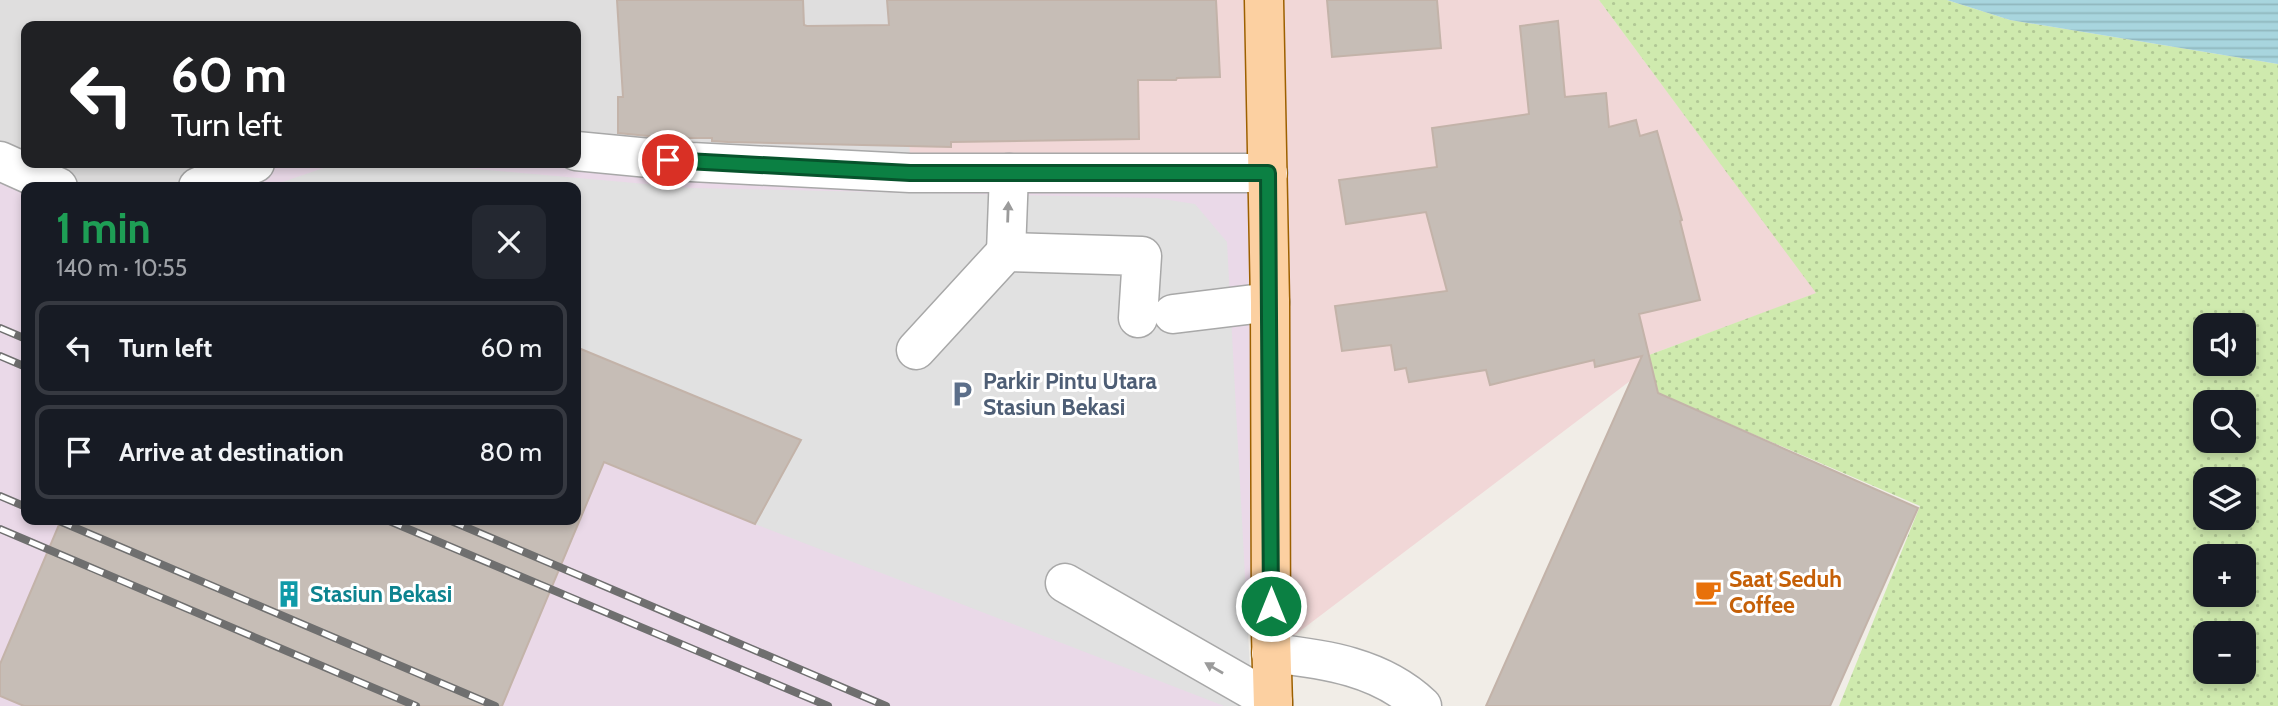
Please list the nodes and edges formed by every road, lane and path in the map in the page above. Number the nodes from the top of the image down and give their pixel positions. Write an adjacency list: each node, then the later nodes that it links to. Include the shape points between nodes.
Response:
1 (1264, 0): 6 (main road)
2 (581, 151): 5 (street, via 691,162)
3 (0, 161): 7 (street)
4 (243, 168): 8 (street)
5 (1009, 173): 6 (street); 9 (street, one-way to 5)
6 (1268, 173): 10 (main road)
7 (47, 182)
8 (210, 182)
9 (1006, 252): 10 (street, via 1142,256 1155,316); 11 (street)
10 (1270, 302): 13 (main road)
11 (916, 350)
12 (1065, 583): 14 (street, one-way to 12)
13 (1271, 653): 14 (main road); 15 (street, via 1325,659 1384,678)
14 (1273, 704)
15 (1422, 706)

